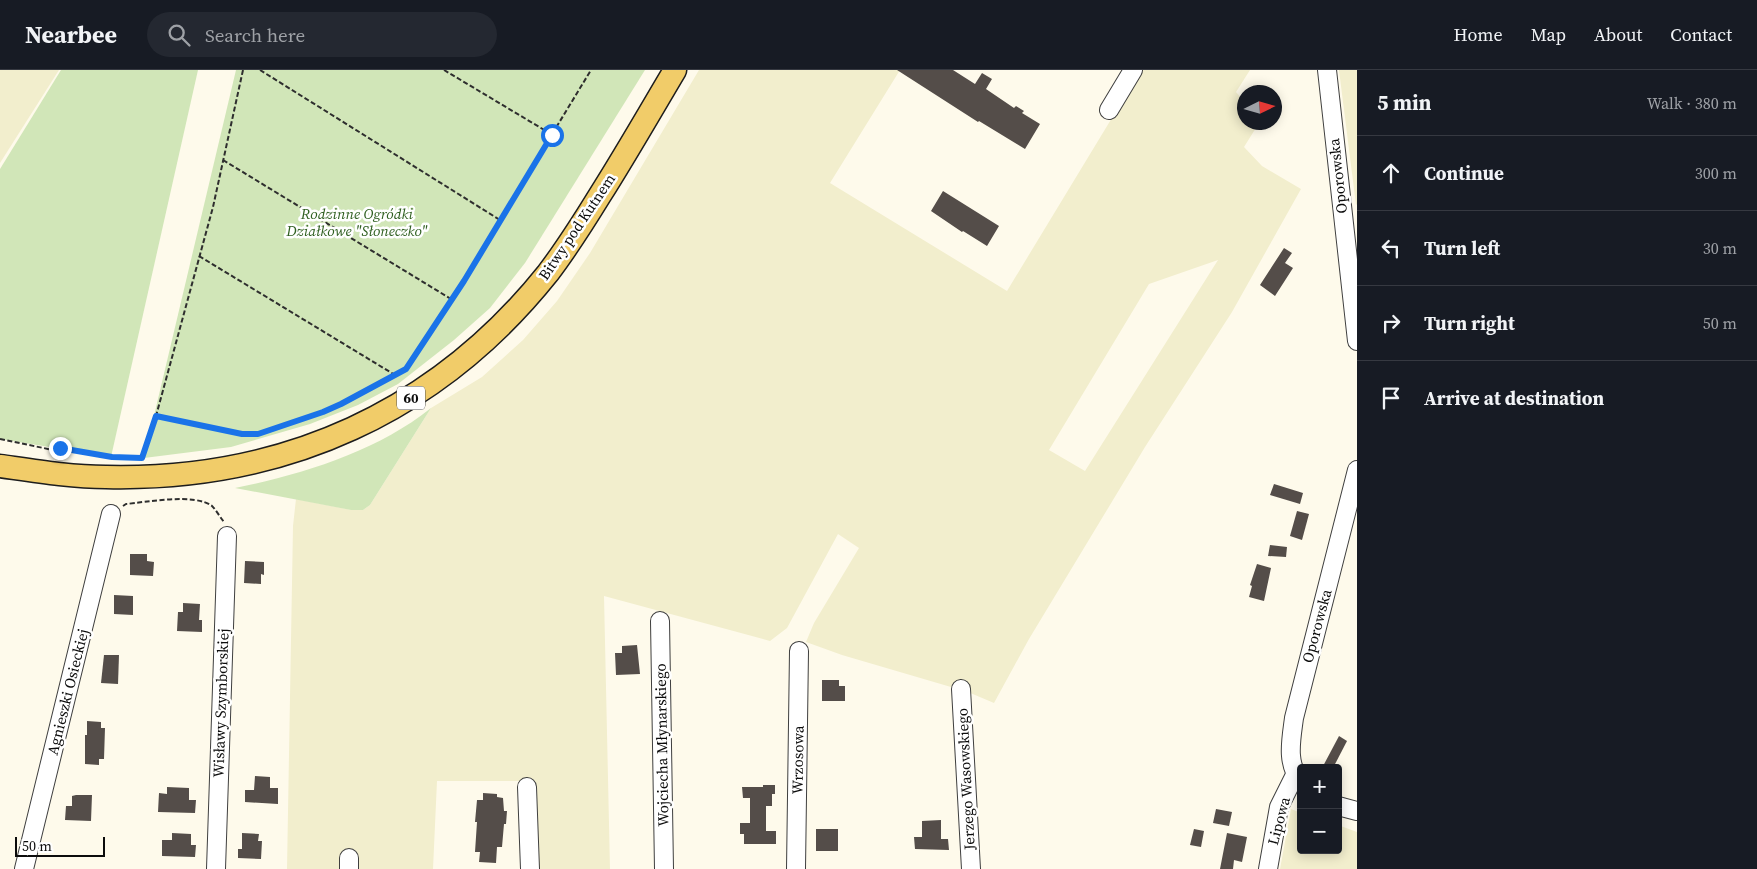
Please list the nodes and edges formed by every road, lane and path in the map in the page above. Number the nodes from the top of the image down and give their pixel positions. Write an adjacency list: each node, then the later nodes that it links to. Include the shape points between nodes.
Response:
1 (243, 70): 10 (path)
2 (260, 70): 11 (path)
3 (444, 70): 9 (path)
4 (591, 70): 9 (path)
5 (675, 70): 18 (main road, Bitwy pod Kutnem / 60, via 596,202 542,279 473,351 410,398 319,443 206,471 105,477)
6 (1133, 70): 8 (street)
7 (1327, 70): 14 (street, Oporowska)
8 (1109, 110)
9 (552, 135): 11 (path)
10 (224, 160): 12 (path); 13 (path)
11 (500, 220): 13 (path)
12 (199, 256): 15 (path); 16 (path)
13 (452, 299): 15 (path, via 406,369)
14 (1357, 341)
15 (395, 375): 16 (path, via 335,407 258,434 242,434)
16 (156, 416): 17 (path, via 142,458 112,457 60,448 53,450)
17 (0, 439)
18 (0, 466)
19 (1357, 470): 25 (street, Oporowska, via 1294,718 1291,762)
20 (111, 514): 21 (path, via 126,504 187,499 211,506 225,522); 30 (street, Agnieszki Osieckiej)
21 (227, 536): 31 (street, Wisławy Szymborskiej)
22 (660, 621): 33 (street, Wojciecha Młynarskiego)
23 (799, 651): 34 (street, Wrzosowa)
24 (961, 689): 35 (street, Jerzego Wasowskiego)
25 (1297, 776)
26 (1297, 780): 36 (street, Lipowa, via 1279,807)
27 (527, 788): 32 (street)
28 (1342, 807): 29 (street)
29 (1357, 811)
30 (24, 869)
31 (216, 869)
32 (530, 869)
33 (664, 869)
34 (796, 869)
35 (971, 869)
36 (1268, 869)

